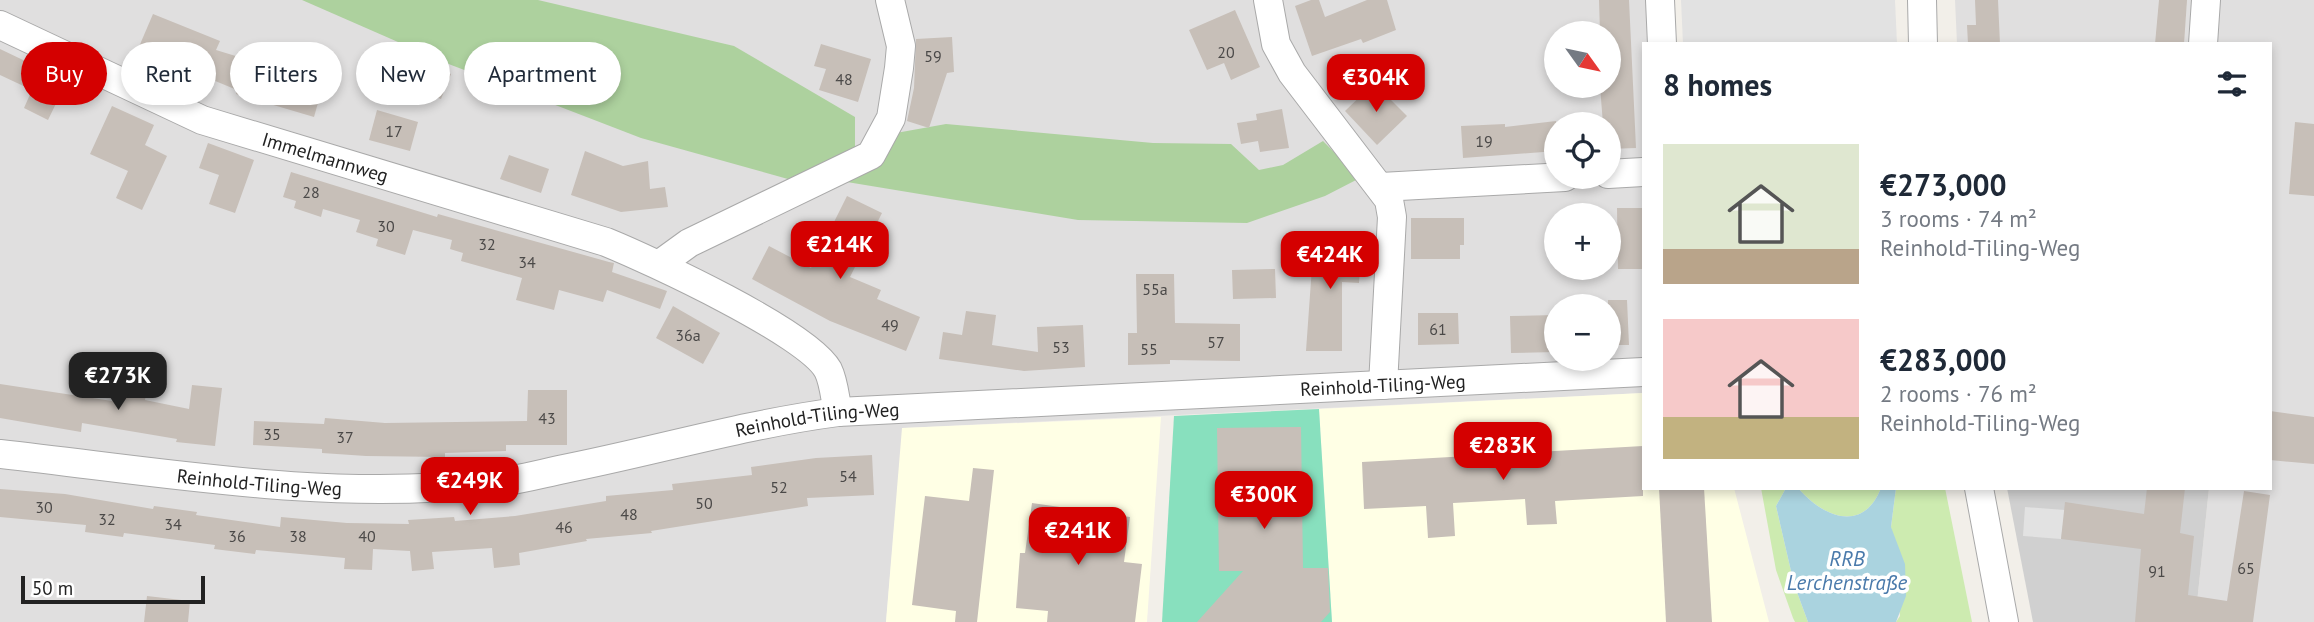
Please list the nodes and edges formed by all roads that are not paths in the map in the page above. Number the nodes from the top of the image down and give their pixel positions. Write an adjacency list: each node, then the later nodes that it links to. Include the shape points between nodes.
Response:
1 (890, 0): 14 (street, via 901,46 899,68 891,118 871,155 689,243)
2 (1268, 0): 13 (street, via 1276,44 1292,73)
3 (1660, 0): 7 (street)
4 (1922, 0): 8 (street)
5 (2206, 0): 9 (street)
6 (0, 26): 14 (street, Immelmannweg, via 202,120 606,242)
7 (1662, 42)
8 (1923, 42)
9 (2203, 42)
10 (1642, 172): 11 (street)
11 (1621, 173)
12 (1544, 178): 13 (street)
13 (1381, 187): 16 (street, via 1392,216)
14 (660, 264): 17 (street, Immelmannweg, via 806,345 828,370)
15 (1642, 372): 16 (street, Reinhold-Tiling-Weg)
16 (1384, 385): 17 (street, Reinhold-Tiling-Weg)
17 (838, 412): 18 (street, Reinhold-Tiling-Weg, via 779,420 492,484 367,490 243,483)
18 (0, 454)
19 (1979, 490): 20 (street)
20 (2004, 622)

